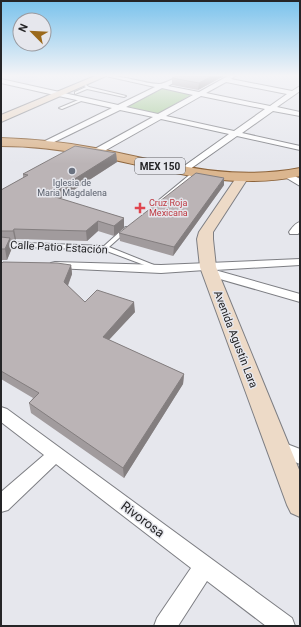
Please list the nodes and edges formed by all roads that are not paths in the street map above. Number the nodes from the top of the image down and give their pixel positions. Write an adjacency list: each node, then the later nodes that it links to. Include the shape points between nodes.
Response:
1 (31, 105): 13 (main road)
2 (68, 105): 9 (lane)
3 (114, 105): 8 (street)
4 (125, 105): 8 (street)
5 (181, 105): 12 (street)
6 (258, 105): 10 (street)
7 (276, 105): 10 (street)
8 (122, 107): 12 (street); 16 (street)
9 (61, 108)
10 (272, 108): 11 (street); 14 (street)
11 (300, 114)
12 (162, 116): 14 (street); 19 (street)
13 (1, 118)
14 (238, 133): 17 (street); 21 (street)
15 (1, 142): 16 (main road, MEX 150)
16 (46, 144): 18 (main road, MEX 150)
17 (300, 148)
18 (78, 149): 19 (main road, MEX 150); 20 (street)
19 (96, 152): 21 (main road, MEX 150)
20 (66, 156)
21 (189, 172): 23 (main road, MEX 150); 24 (lane)
22 (296, 177): 23 (main road, MEX 150)
23 (242, 178): 31 (main road, Avenida Agustín Lara, via 206,232)
24 (154, 207)
25 (120, 223): 27 (lane, via 130,226)
26 (1, 244): 27 (lane, Calle Patio Estación)
27 (105, 248): 30 (lane, Calle Patio Estación)
28 (300, 262): 31 (street, Calle Patio Estación)
29 (41, 265): 30 (street, Calle Patio Estación)
30 (161, 269): 31 (street, Calle Patio Estación)
31 (209, 270): 32 (street); 34 (main road, Avenida Agustín Lara)
32 (300, 298)
33 (1, 413): 35 (street, Rivorosa)
34 (279, 448): 36 (street); 38 (main road, Avenida Agustín Lara)
35 (56, 454): 37 (street); 39 (street, Rivorosa)
36 (300, 457)
37 (1, 504)
38 (300, 506)
39 (205, 566): 40 (street); 41 (street, Rivorosa)
40 (173, 621)
41 (284, 626)

